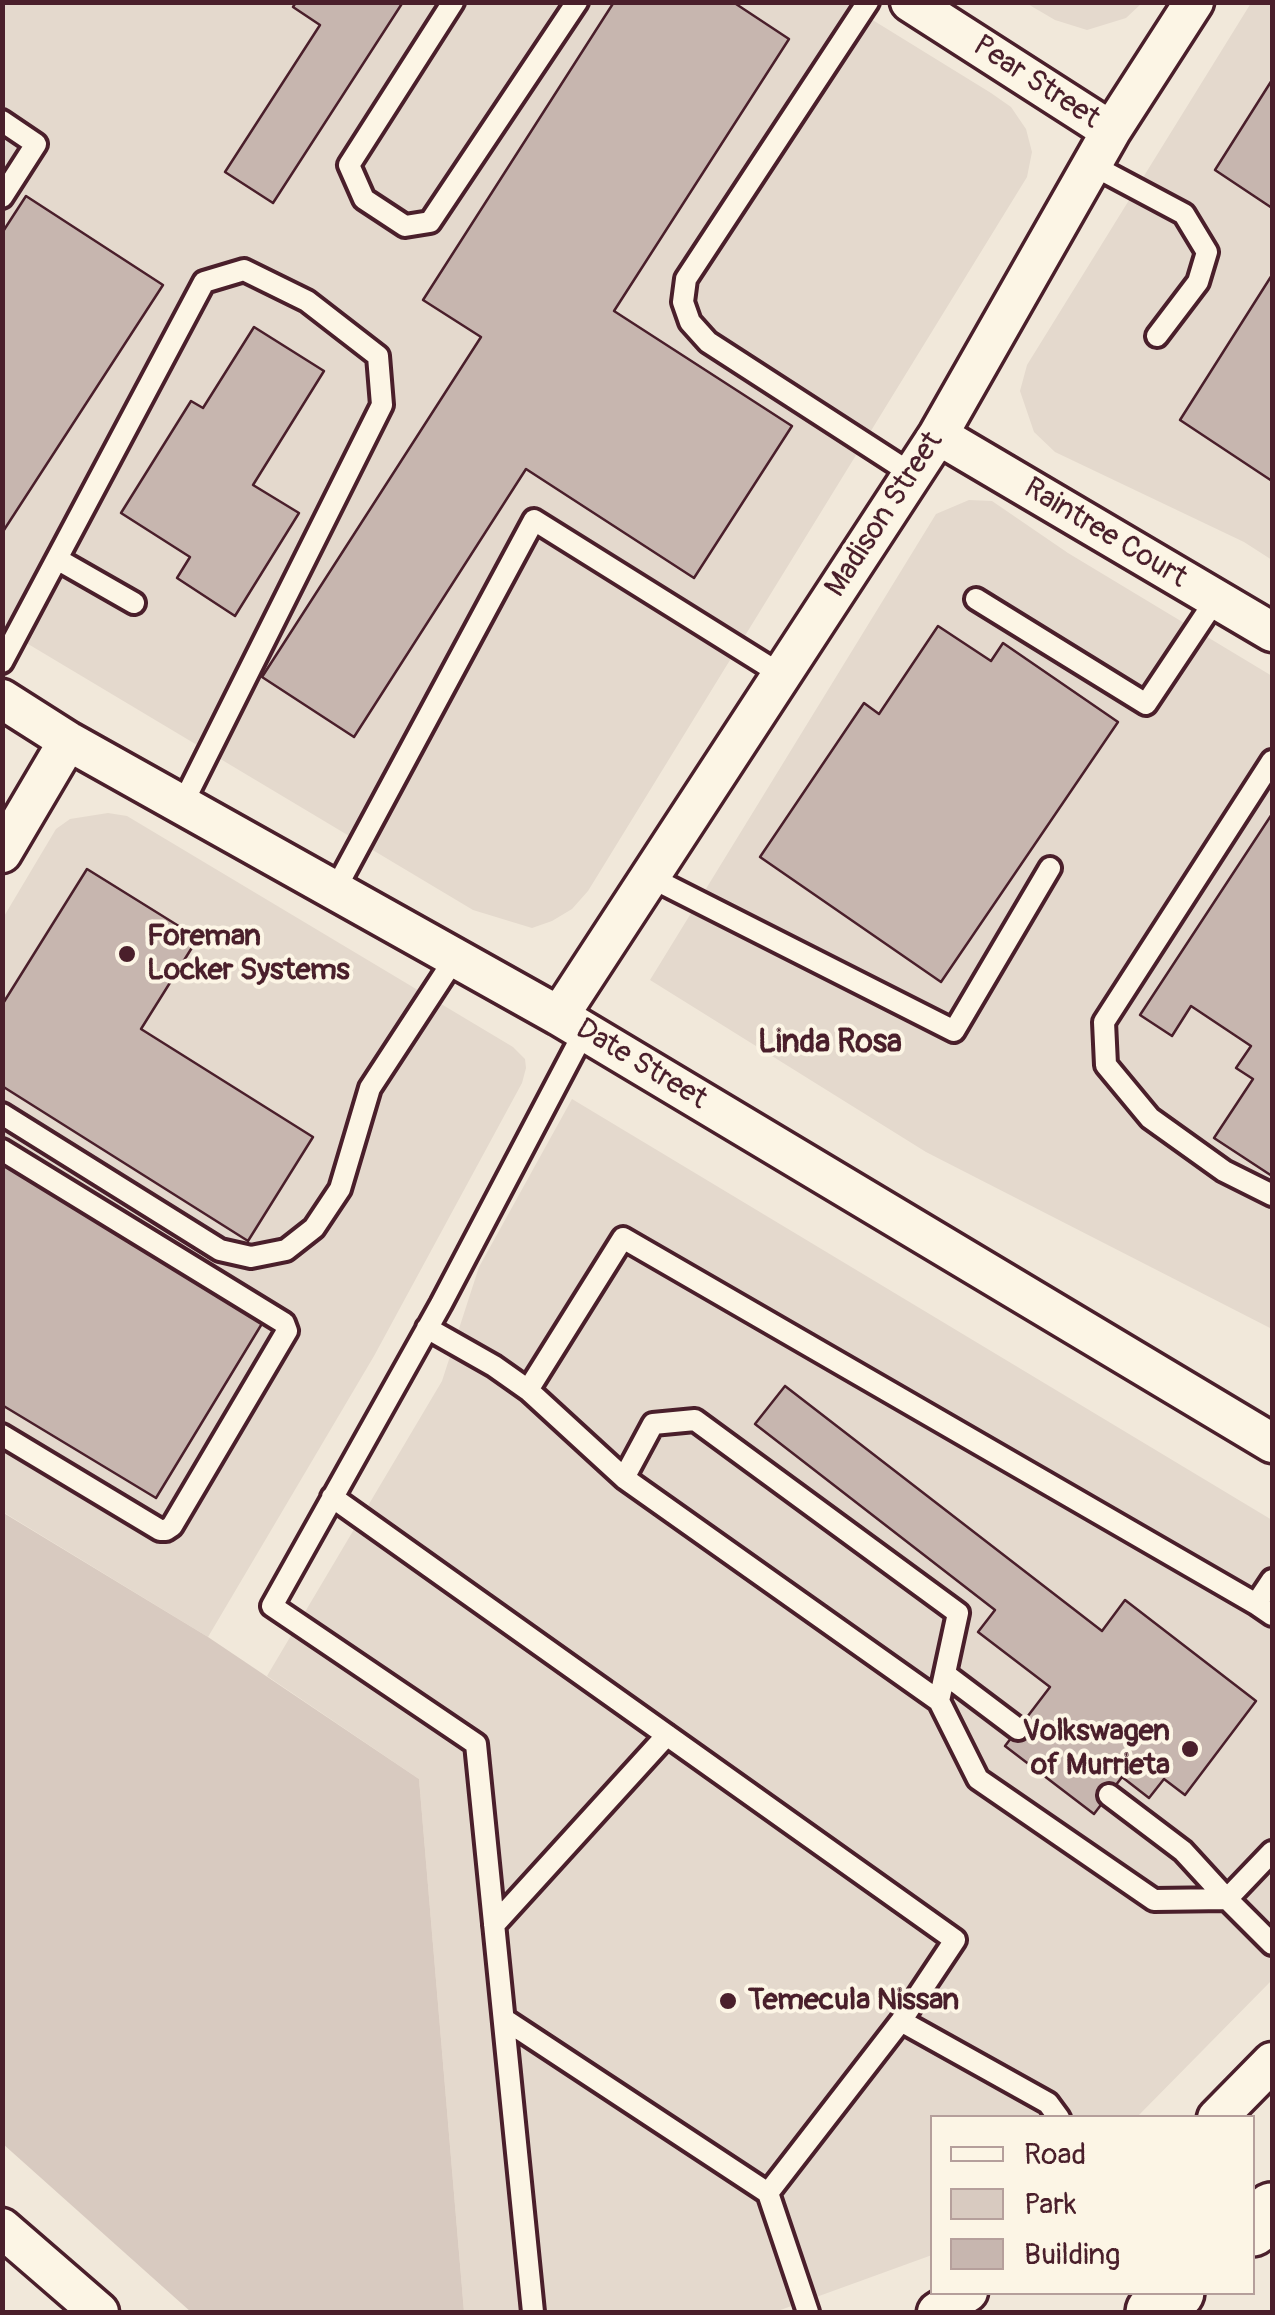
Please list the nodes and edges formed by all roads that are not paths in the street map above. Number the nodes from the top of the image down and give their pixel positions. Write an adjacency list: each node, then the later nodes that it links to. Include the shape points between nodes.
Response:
1 (453, 2): 2 (lane, via 350,165 364,199 405,226 430,222)
2 (577, 2)
3 (868, 2): 12 (lane, via 686,280 682,302 708,342)
4 (910, 2): 7 (street, Pear Street)
5 (1194, 2): 7 (street, Madison Street)
6 (2, 121): 9 (lane, via 36,144)
7 (1111, 131): 8 (street, Madison Street)
8 (1092, 165): 10 (lane, via 1184,214 1207,252 1198,282); 11 (street, Madison Street)
9 (2, 197)
10 (1156, 336)
11 (938, 435): 12 (street, Madison Street); 15 (street, Raintree Court)
12 (912, 474): 19 (street, Madison Street)
13 (57, 559): 16 (lane); 18 (lane); 23 (lane, via 204,282 244,270 307,301 378,356 382,405)
14 (976, 599): 15 (lane, via 1146,704)
15 (1216, 599): 17 (street, Raintree Court)
16 (134, 603)
17 (1272, 632)
18 (2, 662)
19 (782, 675): 26 (street, Madison Street); 27 (lane, via 534,520)
20 (2, 699): 21 (street, Date Street)
21 (68, 741): 23 (street, Date Street); 24 (street)
22 (1272, 761): 32 (lane, via 1104,1022 1106,1065 1150,1118 1224,1171)
23 (182, 806): 27 (street, Date Street)
24 (2, 853)
25 (1050, 868): 26 (lane, via 954,1031)
26 (650, 877): 29 (street, Madison Street)
27 (335, 890): 28 (street, Date Street)
28 (455, 958): 29 (street, Date Street); 30 (lane, via 370,1088 340,1189 314,1228 286,1250 251,1257 220,1250)
29 (571, 1024): 33 (lane); 36 (street, Date Street)
30 (2, 1114)
31 (2, 1150): 35 (lane, via 287,1331 166,1530)
32 (1272, 1195)
33 (427, 1328): 34 (lane); 38 (lane)
34 (528, 1390): 37 (lane); 40 (lane, via 623,1238)
35 (2, 1435)
36 (1272, 1444)
37 (624, 1478): 41 (lane, via 653,1424 695,1420 958,1613); 42 (lane)
38 (332, 1497): 44 (lane); 48 (lane, via 272,1606 476,1744)
39 (1272, 1580): 40 (lane)
40 (1264, 1609)
41 (945, 1674): 42 (lane); 43 (lane)
42 (940, 1701): 47 (lane, via 978,1778 1154,1900)
43 (1018, 1729)
44 (668, 1736): 48 (lane); 51 (lane, via 955,1940)
45 (1109, 1794): 47 (lane, via 1183,1851)
46 (1272, 1852): 47 (lane)
47 (1228, 1899): 49 (lane)
48 (494, 1924): 50 (lane)
49 (1272, 1944)
50 (504, 2019): 55 (lane); 60 (lane)
51 (901, 2021): 53 (lane, via 1048,2103); 55 (lane)
52 (1272, 2062): 54 (street)
53 (1056, 2115)
54 (1220, 2115)
55 (768, 2193): 61 (lane)
56 (2, 2228): 59 (street)
57 (963, 2295): 62 (street)
58 (1173, 2295): 63 (highway)
59 (98, 2312)
60 (532, 2312)
61 (808, 2312)
62 (937, 2312)
63 (1154, 2312)

